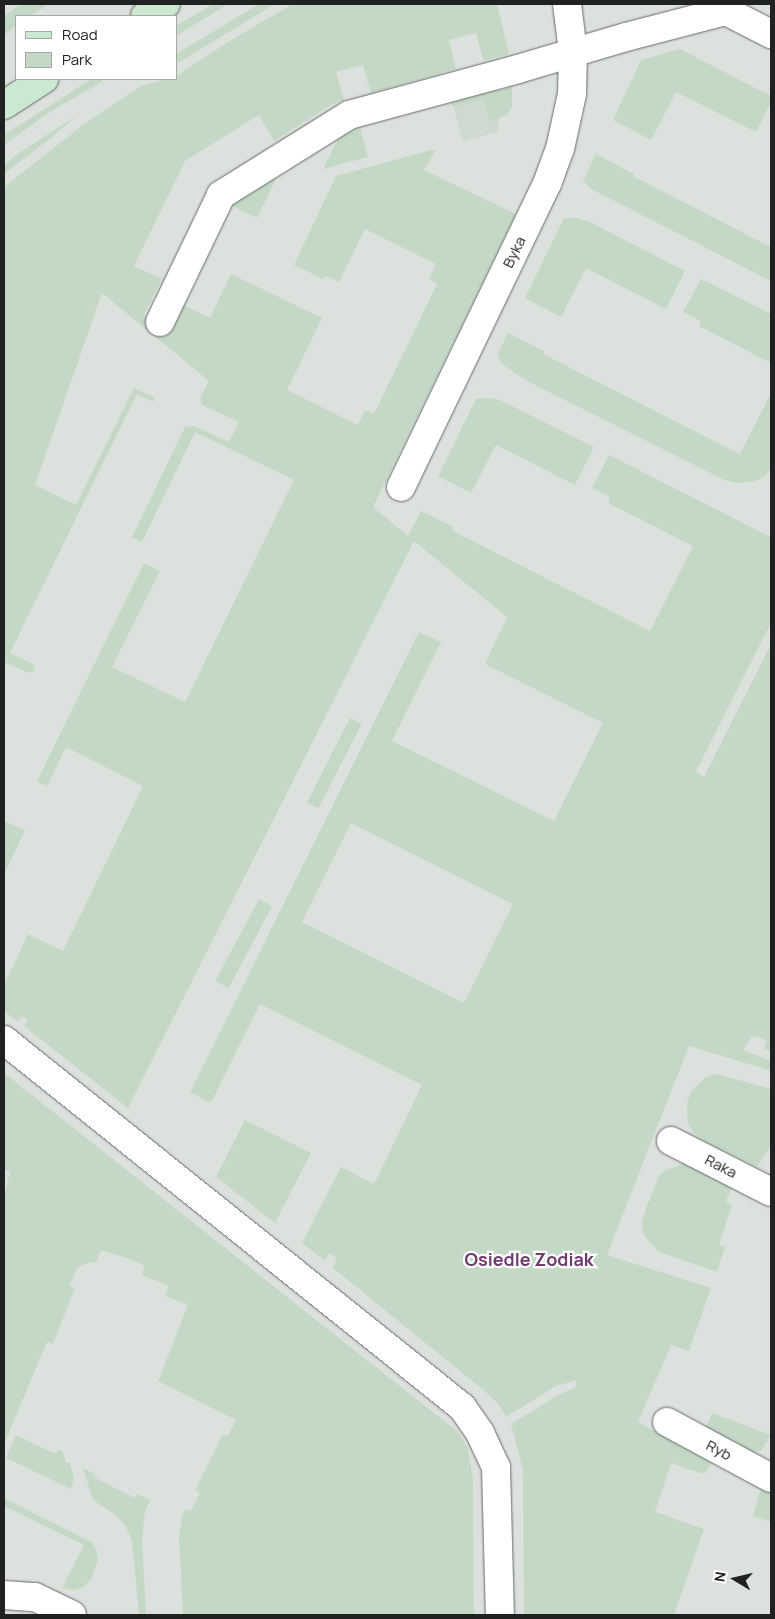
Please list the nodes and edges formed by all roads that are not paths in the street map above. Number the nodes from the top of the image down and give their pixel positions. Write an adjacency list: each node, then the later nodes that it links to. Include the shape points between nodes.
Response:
1 (166, 4): 3 (street)
2 (567, 4): 5 (street, Byka)
3 (148, 15)
4 (771, 34): 5 (street, via 726,11)
5 (573, 52): 8 (street, via 350,115 221,195); 9 (street, Byka, via 572,94 560,149 547,184)
6 (42, 80): 7 (street)
7 (4, 105)
8 (160, 322)
9 (401, 487)
10 (4, 1040): 17 (street, via 462,1407 480,1432 496,1467)
11 (671, 1141): 12 (street, Raka)
12 (771, 1192)
13 (668, 1422): 14 (street, Ryb)
14 (771, 1478)
15 (4, 1595): 16 (street, via 35,1597)
16 (72, 1615)
17 (500, 1615)

